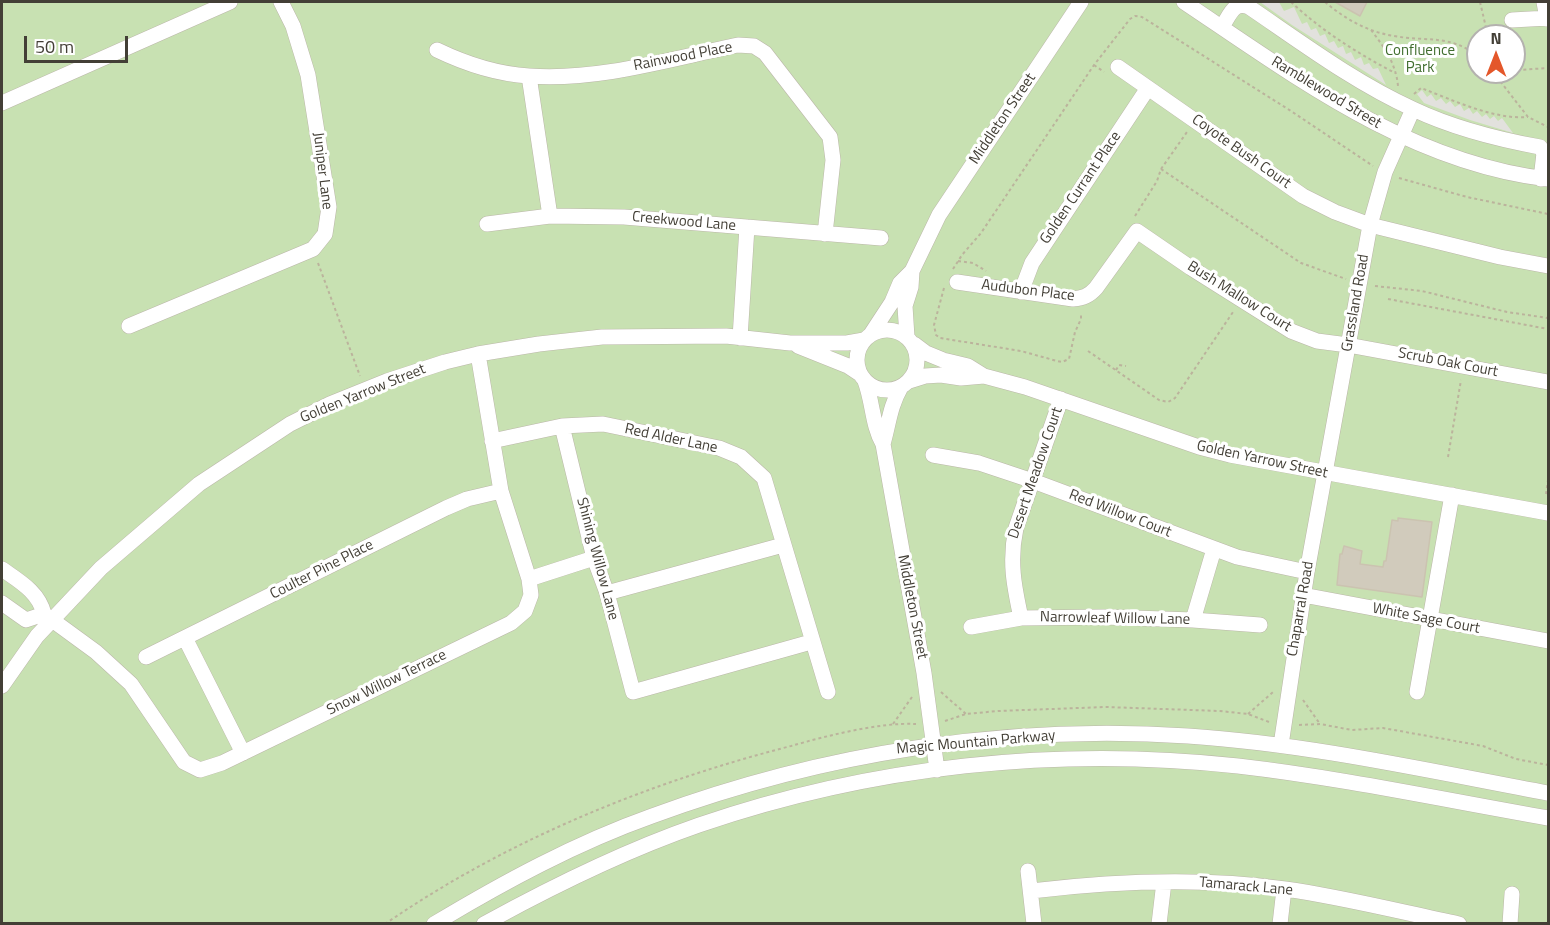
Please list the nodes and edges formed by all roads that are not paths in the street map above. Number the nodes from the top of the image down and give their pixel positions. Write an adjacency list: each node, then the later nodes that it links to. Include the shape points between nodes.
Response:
1 (230, 2): 13 (street)
2 (280, 2): 28 (street, Juniper Lane, via 293,26 308,75 329,207 326,234 313,249)
3 (1081, 2): 25 (street, Middleton Street, via 939,215)
4 (1184, 2): 8 (street, Ramblewood Street)
5 (1544, 2): 6 (street)
6 (1548, 19): 7 (street)
7 (1512, 20)
8 (1221, 27): 14 (street, via 1240,4 1250,7 1352,76); 15 (street, Ramblewood Street, via 1350,110)
9 (437, 50): 11 (street, Rainwood Place, via 487,69)
10 (1118, 67): 12 (street, Coyote Bush Court)
11 (529, 76): 17 (street); 22 (street, Rainwood Place, via 580,75 738,45 754,46 765,53 830,137 833,160)
12 (1148, 88): 19 (street, Coyote Bush Court, via 1303,196); 27 (street, Golden Currant Place, via 1032,263)
13 (2, 103)
14 (1412, 103): 15 (street, Grassland Road); 16 (street, via 1464,129 1540,147 1544,153)
15 (1400, 136): 16 (street, Ramblewood Street, via 1483,166); 19 (street, Grassland Road)
16 (1545, 179)
17 (550, 216): 18 (street, Creekwood Lane); 20 (street, Creekwood Lane, via 624,217)
18 (487, 224)
19 (1370, 225): 24 (street, Coyote Bush Court); 33 (street, Grassland Road)
20 (747, 227): 22 (street, Creekwood Lane); 30 (street)
21 (1137, 231): 27 (street, Audubon Place, via 1091,293 1073,299); 33 (street, Bush Mallow Court, via 1291,331 1317,341)
22 (825, 234): 23 (street, Creekwood Lane)
23 (881, 238)
24 (1548, 266)
25 (912, 271): 29 (street, Middleton Street, via 900,283 892,302); 31 (street, Middleton Street, via 905,306)
26 (951, 280): 27 (street, Audubon Place)
27 (1021, 292)
28 (129, 326)
29 (867, 337): 31 (street, via 889,329); 32 (street, Golden Yarrow Street, via 847,343); 36 (street, via 857,355)
30 (740, 338): 32 (street, Golden Yarrow Street); 34 (street, Golden Yarrow Street, via 602,337)
31 (910, 341): 35 (street, Golden Yarrow Street, via 926,353 968,366); 38 (street, via 918,363)
32 (790, 343): 36 (street, Golden Yarrow Street, via 834,360)
33 (1348, 345): 37 (street, Scrub Oak Court); 44 (street, Grassland Road)
34 (478, 354): 41 (street, Snow Willow Terrace); 58 (street, Golden Yarrow Street, via 365,390 290,424 199,484)
35 (984, 376): 38 (street, Golden Yarrow Street, via 925,376); 39 (street, Golden Yarrow Street)
36 (863, 377): 38 (street, via 882,390); 42 (street, Middleton Street, via 872,399 876,432)
37 (1548, 382)
38 (905, 384): 42 (street, Middleton Street, via 894,399)
39 (1061, 399): 44 (street, Golden Yarrow Street, via 1199,447); 45 (street, Desert Meadow Court)
40 (562, 426): 41 (street, Red Alder Lane); 49 (street, Red Alder Lane, via 603,424 719,448 741,457 764,478); 51 (street, Shining Willow Lane)
41 (492, 441): 46 (street, Snow Willow Terrace)
42 (883, 444): 71 (street, Middleton Street)
43 (933, 455): 45 (street, Red Willow Court, via 979,463)
44 (1326, 473): 47 (street, Golden Yarrow Street); 53 (street, Chaparral Road)
45 (1033, 481): 50 (street, Red Willow Court); 59 (street, Desert Meadow Court, via 1011,550)
46 (501, 491): 54 (street, Snow Willow Terrace); 64 (street, Coulter Pine Place, via 446,508)
47 (1452, 495): 48 (street, Golden Yarrow Street); 61 (street)
48 (1548, 513)
49 (783, 545): 55 (street); 66 (street, Red Alder Lane)
50 (1214, 549): 53 (street, Red Willow Court); 60 (street)
51 (594, 558): 54 (street); 55 (street, Shining Willow Lane)
52 (2, 569): 58 (street, via 41,602)
53 (1307, 572): 56 (street, Chaparral Road)
54 (529, 579): 73 (street, Snow Willow Terrace, via 531,595 525,611 510,623)
55 (607, 593): 66 (street, Shining Willow Lane, via 633,692)
56 (1303, 595): 61 (street, White Sage Court); 72 (street, Chaparral Road)
57 (2, 603): 58 (street, via 26,620)
58 (48, 617): 68 (street, Golden Yarrow Street); 73 (street, Snow Willow Terrace, via 96,652 130,684 184,762 200,770)
59 (1021, 618): 60 (street, Narrowleaf Willow Lane); 63 (street, Narrowleaf Willow Lane)
60 (1193, 620): 62 (street, Narrowleaf Willow Lane)
61 (1430, 620): 65 (street, White Sage Court); 70 (street)
62 (1260, 625)
63 (971, 627)
64 (186, 638): 67 (street, Coulter Pine Place); 73 (street)
65 (1548, 641)
66 (811, 642): 69 (street, Red Alder Lane)
67 (146, 657)
68 (2, 686)
69 (828, 692)
70 (1417, 692)
71 (934, 744): 72 (street, Magic Mountain Parkway, via 1132,734); 74 (street, Middleton Street); 83 (street, Magic Mountain Parkway, via 818,765 650,816 522,874)
72 (1281, 746): 75 (street, Magic Mountain Parkway)
73 (243, 753)
74 (937, 770): 76 (street, Magic Mountain Parkway, via 1057,760 1182,761 1302,775); 84 (street, Magic Mountain Parkway, via 864,781 699,825 595,867)
75 (1548, 793)
76 (1548, 818)
77 (1028, 871): 80 (street)
78 (1164, 882): 79 (street, Tamarack Lane); 80 (street, Tamarack Lane, via 1098,883); 86 (street)
79 (1284, 889): 82 (street, Tamarack Lane); 87 (street)
80 (1030, 891): 85 (street)
81 (1512, 894): 89 (street)
82 (1401, 918): 88 (street, Tamarack Lane)
83 (434, 924)
84 (484, 924)
85 (1034, 924)
86 (1159, 924)
87 (1280, 924)
88 (1459, 924)
89 (1510, 924)

